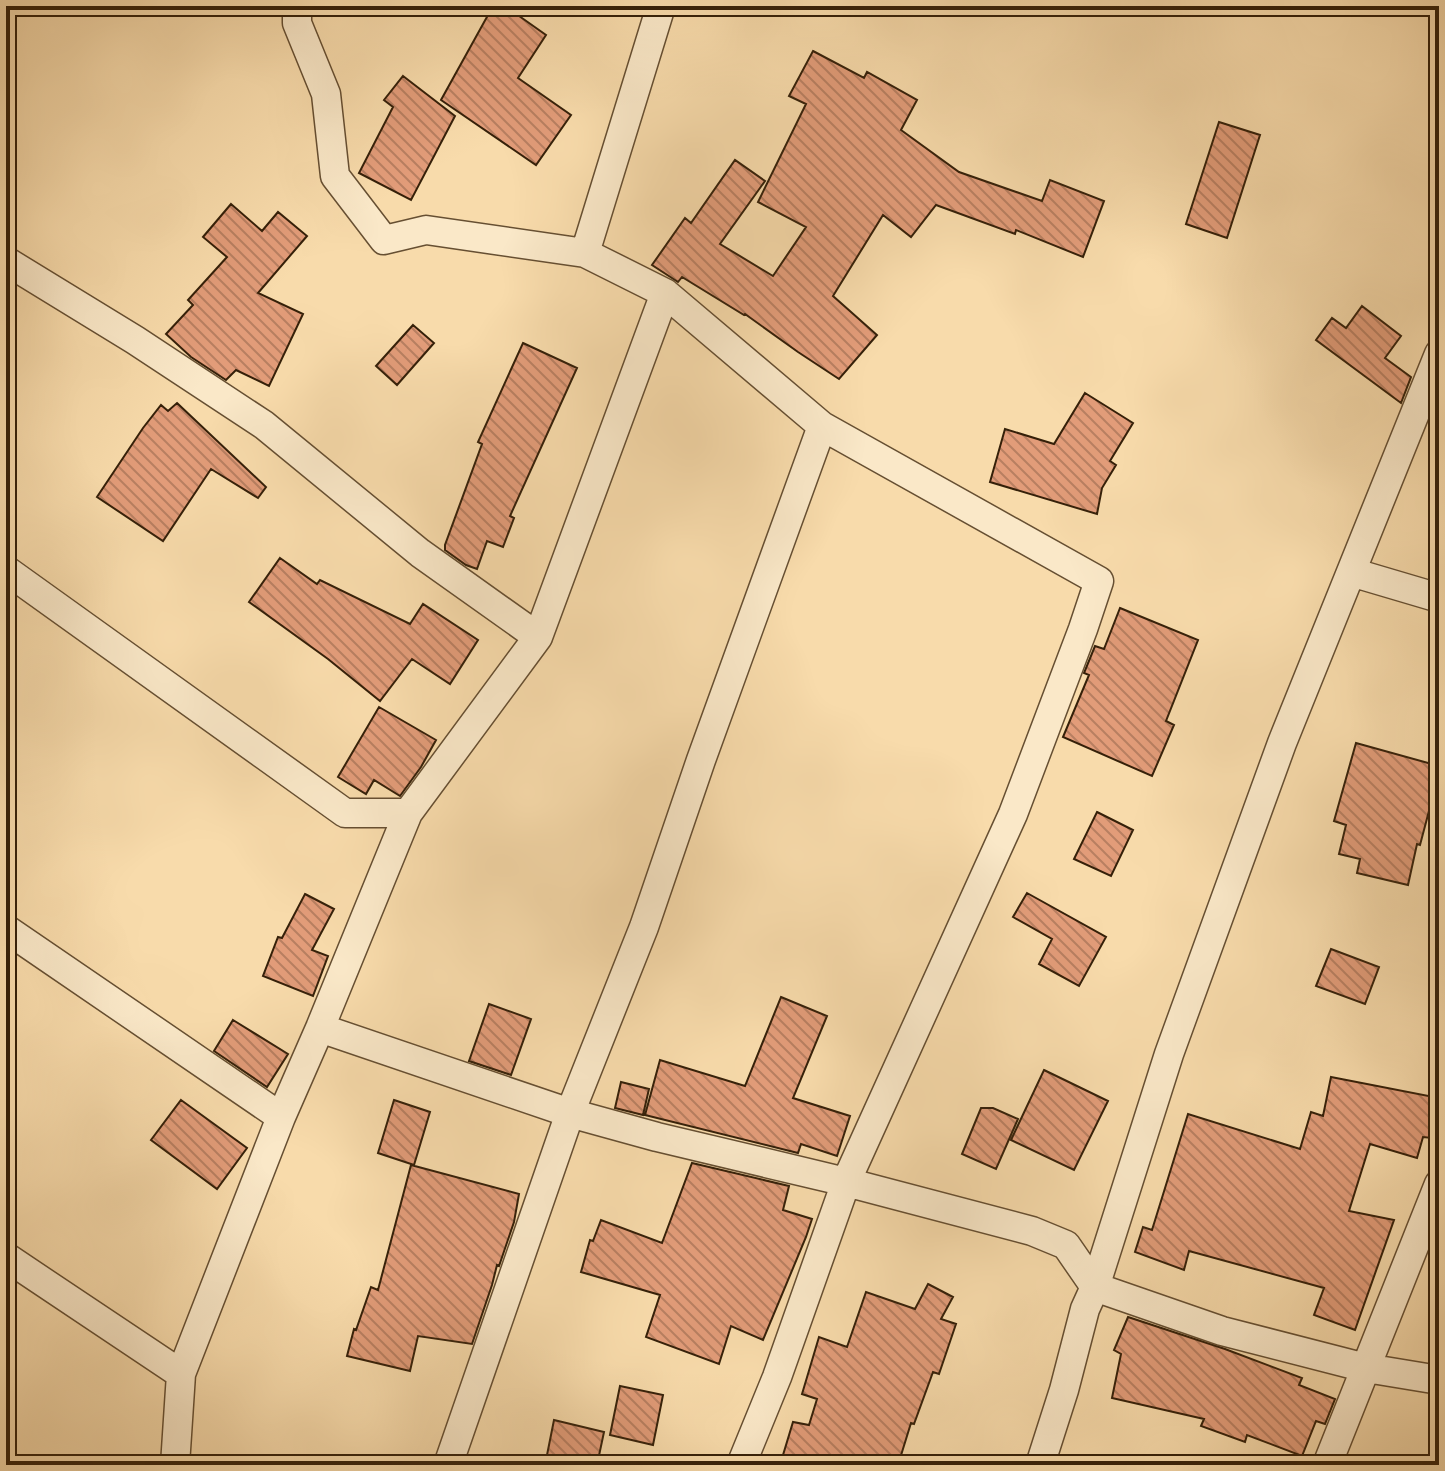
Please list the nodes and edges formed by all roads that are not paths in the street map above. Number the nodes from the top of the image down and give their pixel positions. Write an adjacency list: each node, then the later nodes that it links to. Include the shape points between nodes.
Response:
1 (297, 6): 3 (street, via 297,23 326,94 335,176 384,240 426,230)
2 (661, 6): 3 (street)
3 (585, 253): 5 (street)
4 (6, 261): 11 (street, via 264,425 420,553)
5 (665, 293): 7 (street); 11 (street)
6 (1439, 354): 9 (street)
7 (822, 426): 15 (street, via 644,927); 17 (street, via 1099,581 1013,814)
8 (6, 570): 12 (street, via 345,813)
9 (1351, 572): 10 (street); 20 (street, via 1282,743 1169,1054)
10 (1439, 598)
11 (538, 637): 12 (street)
12 (408, 813): 14 (street)
13 (6, 929): 16 (street)
14 (320, 1028): 15 (street); 16 (street)
15 (570, 1113): 17 (street); 25 (street)
16 (281, 1117): 22 (street)
17 (846, 1182): 20 (street, via 1032,1231 1066,1245); 26 (street)
18 (1439, 1184): 21 (street)
19 (6, 1257): 22 (street)
20 (1095, 1287): 21 (street, via 1222,1331); 27 (street)
21 (1366, 1368): 23 (street); 28 (street)
22 (181, 1374): 24 (street)
23 (1439, 1380)
24 (175, 1465)
25 (448, 1465)
26 (741, 1465)
27 (1040, 1465)
28 (1327, 1465)

